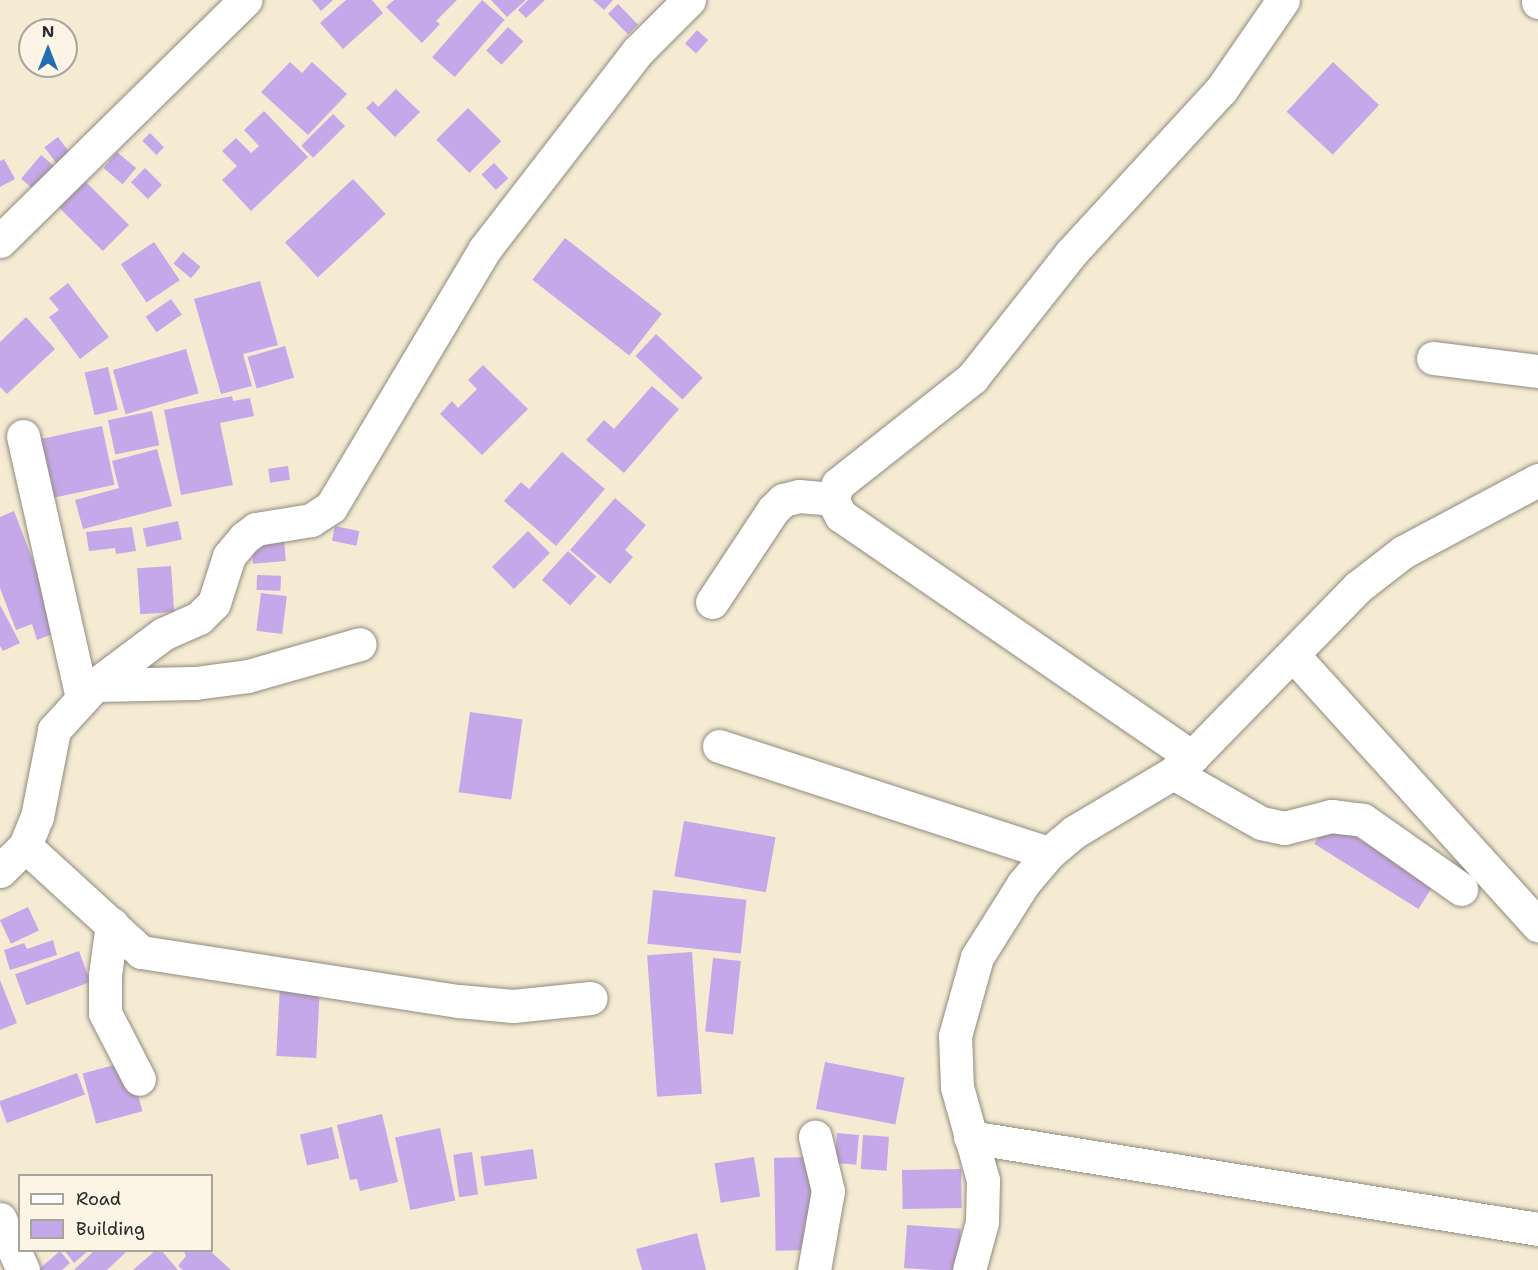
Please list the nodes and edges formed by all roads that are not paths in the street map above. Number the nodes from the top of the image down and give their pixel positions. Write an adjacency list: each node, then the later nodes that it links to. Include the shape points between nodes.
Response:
1 (245, 0): 4 (street)
2 (689, 0): 13 (street, via 638,51 484,250 331,507 311,520 256,529 244,538 229,556 214,603 199,618 163,634)
3 (1283, 0): 9 (street, via 1221,90 1071,253 972,378 838,484)
4 (0, 241)
5 (1433, 358): 6 (street)
6 (1538, 371)
7 (23, 436): 13 (street)
8 (1538, 480): 12 (street, via 1403,552 1358,587)
9 (832, 499): 10 (street, via 799,496 783,500); 15 (street, via 841,516)
10 (712, 602)
11 (360, 644): 13 (street, via 248,676)
12 (1293, 655): 15 (street); 21 (street)
13 (88, 692): 16 (street, via 54,730 37,817)
14 (719, 746): 17 (street)
15 (1183, 765): 17 (street, via 1074,832); 19 (street, via 1261,823 1284,828 1308,825 1331,816 1363,820)
16 (25, 846): 18 (street); 20 (street)
17 (1049, 853): 25 (street, via 1023,884 977,957 955,1036 957,1087)
18 (0, 871)
19 (1461, 889)
20 (112, 924): 22 (street, via 141,952 331,984 513,1006); 23 (street, via 105,1013)
21 (1538, 925)
22 (591, 998)
23 (139, 1079)
24 (815, 1137): 29 (street, via 828,1191)
25 (970, 1137): 27 (street); 30 (street, via 983,1180 982,1222)
26 (0, 1219): 28 (street)
27 (1538, 1229)
28 (23, 1270)
29 (814, 1270)
30 (969, 1270)

